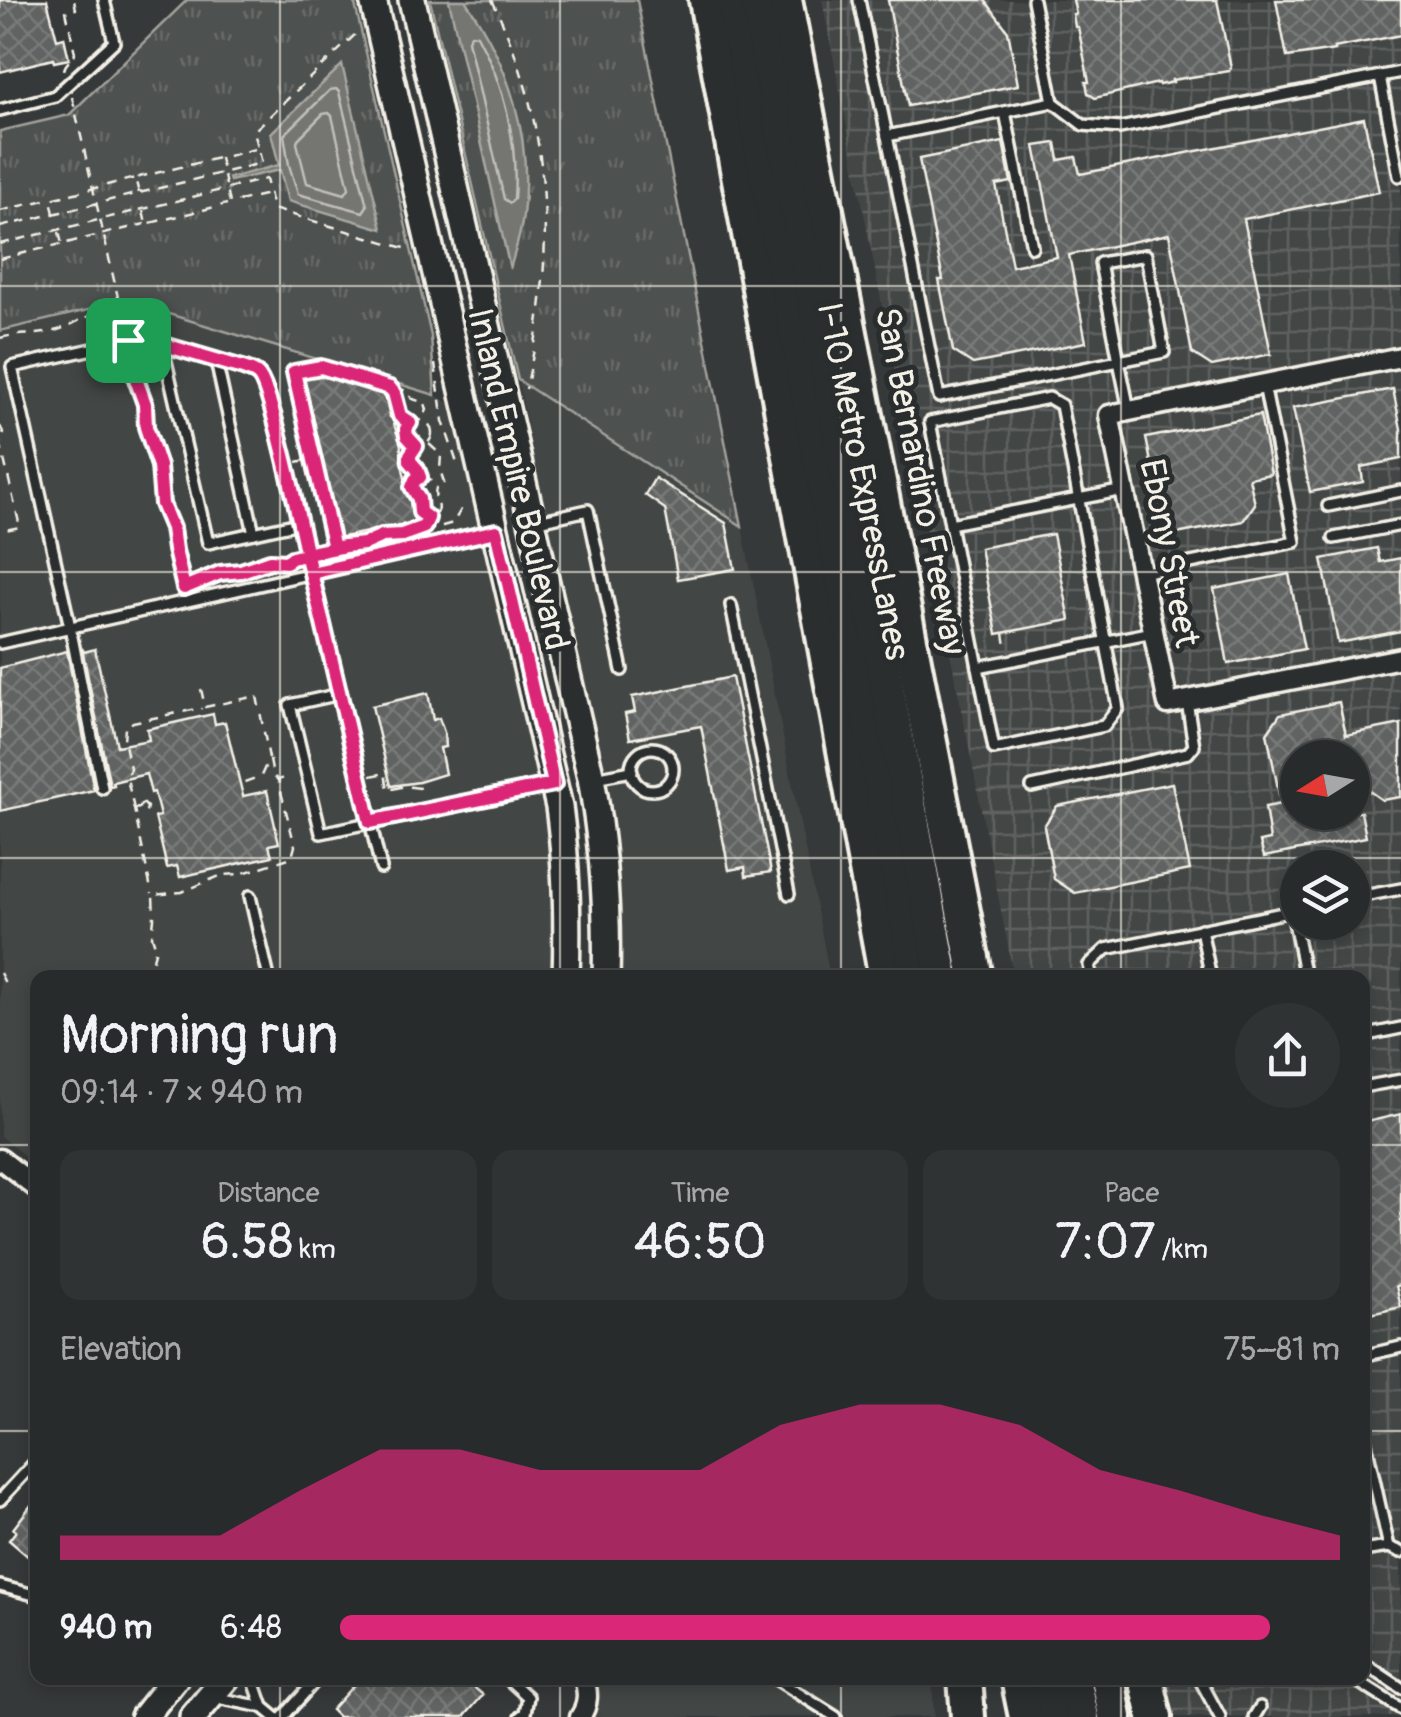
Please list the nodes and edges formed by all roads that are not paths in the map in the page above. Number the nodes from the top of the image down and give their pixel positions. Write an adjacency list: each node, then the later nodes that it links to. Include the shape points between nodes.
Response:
1 (104, 0): 13 (lane, via 114,42 55,96)
2 (373, 0): 32 (main road, Inland Empire Boulevard)
3 (412, 0): 29 (main road, Inland Empire Boulevard)
4 (706, 0): 64 (highway)
5 (733, 0): 65 (highway, I-10 Metro ExpressLanes)
6 (756, 0): 66 (highway, I-10 Metro ExpressLanes)
7 (785, 0): 67 (highway, San Bernardino Freeway)
8 (859, 0): 15 (lane)
9 (1033, 0): 12 (lane)
10 (1401, 72): 11 (lane)
11 (1380, 76): 12 (lane, via 1120,128 1084,125); 16 (lane)
12 (1053, 102): 14 (lane)
13 (0, 110)
14 (1006, 112): 15 (lane); 17 (lane)
15 (886, 136): 21 (lane, via 938,397)
16 (1400, 176)
17 (1032, 247)
18 (162, 344): 20 (lane); 33 (lane, via 208,543); 38 (lane, via 141,338 12,367)
19 (1401, 357): 22 (street)
20 (216, 361): 28 (lane, via 259,376 269,395); 33 (lane)
21 (1118, 361): 21 (lane, via 1164,352 1146,255 1100,264); 23 (lane)
22 (1264, 384): 23 (street); 36 (lane, via 1295,542)
23 (1129, 410): 24 (street, Ebony Street, via 1109,415)
24 (1124, 490): 26 (lane); 36 (street, Ebony Street)
25 (1401, 492): 27 (lane)
26 (1077, 499): 30 (lane); 30 (lane, via 1060,406 1049,398 930,422); 41 (lane)
27 (1328, 506)
28 (299, 523): 33 (lane); 35 (lane)
29 (532, 523): 32 (main road); 44 (lane, via 588,510); 48 (main road, Inland Empire Boulevard)
30 (950, 524): 43 (lane)
31 (1401, 525): 34 (lane)
32 (496, 531): 35 (lane); 49 (main road, Inland Empire Boulevard)
33 (254, 532)
34 (1334, 538)
35 (311, 573): 38 (lane); 45 (lane)
36 (1141, 573): 39 (street, Ebony Street)
37 (731, 605): 55 (lane)
38 (70, 627): 40 (lane); 51 (lane)
39 (1153, 632): 41 (lane); 46 (street, Ebony Street, via 1168,704)
40 (0, 642)
41 (1105, 642): 43 (lane); 43 (lane, via 1118,708 1104,726 994,749)
42 (1401, 658): 46 (street)
43 (978, 666)
44 (622, 670)
45 (340, 694): 52 (lane); 52 (lane, via 290,705 320,833)
46 (1188, 700): 50 (lane, via 1194,746 1188,753)
47 (632, 772): 47 (lane, via 653,790 670,780 673,768 663,751 650,748 634,759); 48 (lane)
48 (591, 778): 63 (main road, Inland Empire Boulevard, via 605,880)
49 (554, 784): 52 (lane); 62 (main road, Inland Empire Boulevard, via 566,856)
50 (1032, 787)
51 (102, 788)
52 (370, 822): 53 (lane)
53 (381, 868)
54 (1401, 888): 56 (lane)
55 (788, 894)
56 (1370, 894)
57 (250, 896): 61 (lane)
58 (1280, 913): 59 (lane)
59 (1201, 929): 68 (lane, via 1106,948); 69 (lane)
60 (1299, 940): 70 (lane)
61 (267, 970)
62 (566, 970)
63 (606, 970)
64 (885, 970)
65 (916, 970)
66 (940, 970)
67 (974, 970)
68 (1090, 970)
69 (1209, 970)
70 (1304, 970)
71 (1401, 1028): 72 (lane)
72 (1370, 1034)
73 (1401, 1080): 74 (lane)
74 (1370, 1086)
75 (0, 1159): 76 (street)
76 (30, 1183)
77 (1401, 1347): 78 (lane)
78 (1370, 1354)
79 (1370, 1461): 82 (lane)
80 (30, 1468): 81 (lane)
81 (0, 1500)
82 (1389, 1547): 83 (lane); 84 (lane)
83 (1370, 1550)
84 (1401, 1552)
85 (0, 1586): 86 (lane)
86 (30, 1594)
87 (1370, 1667): 103 (lane)
88 (169, 1685): 108 (main road)
89 (256, 1685): 104 (lane)
90 (312, 1685): 111 (lane)
91 (515, 1685): 112 (lane, via 528,1697)
92 (586, 1685): 107 (street)
93 (785, 1685): 113 (lane)
94 (966, 1685): 114 (highway)
95 (1019, 1685): 115 (highway)
96 (1051, 1685): 116 (highway)
97 (1075, 1685): 117 (highway)
98 (1109, 1685): 118 (highway)
99 (1148, 1685): 119 (highway)
100 (1203, 1685): 120 (lane)
101 (1363, 1685): 106 (lane)
102 (218, 1687): 104 (lane); 109 (main road)
103 (1401, 1688)
104 (264, 1706): 110 (lane)
105 (1260, 1707): 121 (lane)
106 (1401, 1709)
107 (584, 1716)
108 (144, 1717)
109 (193, 1717)
110 (275, 1717)
111 (283, 1717)
112 (520, 1717)
113 (836, 1717)
114 (968, 1717)
115 (1026, 1717)
116 (1058, 1717)
117 (1082, 1717)
118 (1115, 1717)
119 (1155, 1717)
120 (1220, 1717)
121 (1254, 1717)

